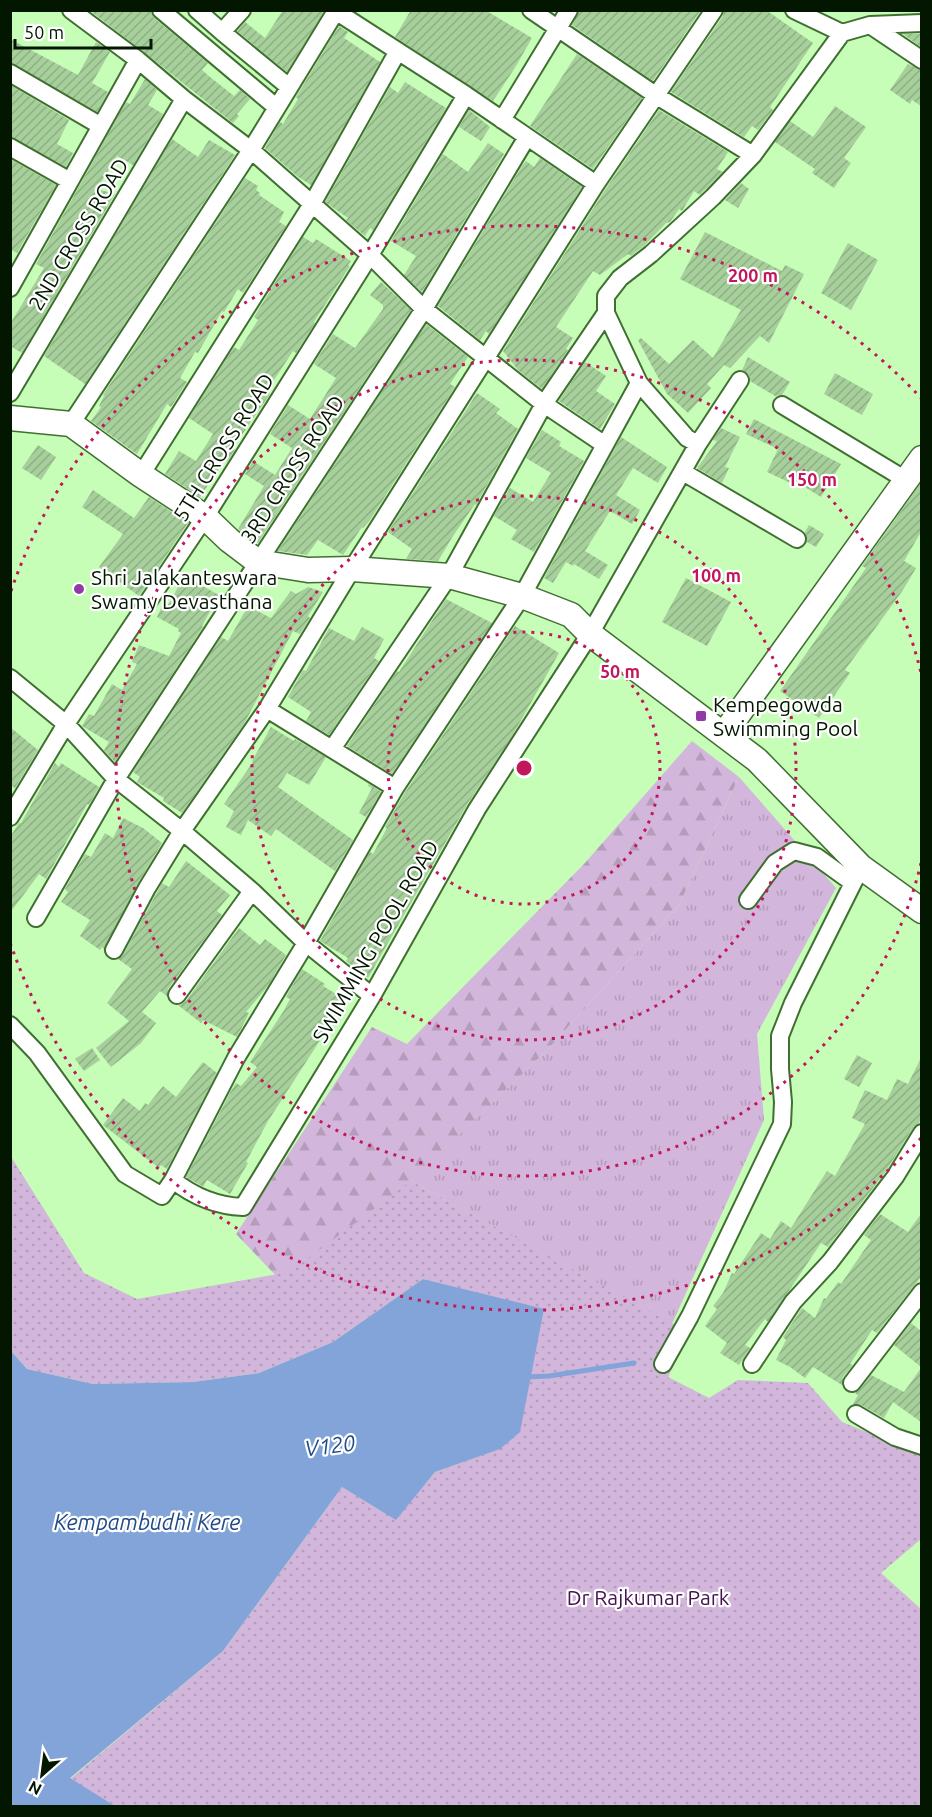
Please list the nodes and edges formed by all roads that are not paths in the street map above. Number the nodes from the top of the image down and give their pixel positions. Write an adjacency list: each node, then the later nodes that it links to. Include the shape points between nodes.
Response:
1 (71, 10): 16 (street)
2 (162, 10): 23 (street)
3 (197, 10): 13 (street)
4 (242, 10): 13 (street)
5 (531, 10): 12 (street)
6 (569, 10): 12 (street)
7 (714, 10): 21 (street)
8 (794, 10): 14 (street)
9 (335, 11): 15 (street); 19 (street)
10 (921, 23): 11 (street)
11 (870, 25): 14 (street); 17 (street)
12 (558, 29): 21 (street); 24 (street)
13 (222, 32): 19 (street)
14 (842, 33): 29 (street)
15 (398, 51): 20 (street); 32 (street)
16 (138, 60): 22 (street); 25 (street)
17 (921, 60)
18 (10, 73): 25 (street)
19 (289, 87): 23 (street)
20 (466, 95): 24 (street); 33 (street, 5TH CROSS ROAD)
21 (657, 96): 29 (street); 31 (street)
22 (184, 99): 28 (street); 40 (street, 2ND CROSS ROAD)
23 (276, 107): 28 (street)
24 (502, 120): 26 (street)
25 (101, 126): 30 (street)
26 (527, 137): 31 (street); 35 (street, 3RD CROSS ROAD)
27 (10, 147): 30 (street)
28 (251, 150): 32 (street); 44 (street)
29 (753, 155): 36 (street, via 704,205 620,278 606,296)
30 (70, 181): 34 (street)
31 (596, 184): 37 (street)
32 (312, 204): 33 (street); 49 (street)
33 (370, 255): 35 (street); 51 (street, 5TH CROSS ROAD)
34 (10, 288)
35 (424, 309): 37 (street); 53 (street, 3RD CROSS ROAD)
36 (606, 313): 39 (street); 41 (street)
37 (485, 358): 41 (street); 54 (street)
38 (740, 380): 45 (street, SWIMMING POOL ROAD)
39 (639, 383): 45 (street, via 687,438); 46 (street)
40 (10, 393)
41 (544, 404): 46 (street); 55 (street)
42 (782, 405): 50 (street)
43 (10, 418): 44 (street)
44 (71, 424): 49 (street)
45 (699, 444): 48 (street, SWIMMING POOL ROAD)
46 (605, 445): 56 (street)
47 (921, 458): 50 (street)
48 (683, 472): 52 (street); 57 (street, SWIMMING POOL ROAD)
49 (141, 475): 51 (street)
50 (906, 480): 61 (street)
51 (205, 517): 53 (street); 60 (street, 5TH CROSS ROAD)
52 (797, 539)
53 (258, 562): 54 (street, via 308,570); 63 (street, 3RD CROSS ROAD)
54 (352, 569): 55 (street); 59 (street)
55 (448, 576): 56 (street); 62 (street)
56 (522, 596): 57 (street, via 571,615); 64 (street)
57 (590, 634): 61 (street); 75 (street, SWIMMING POOL ROAD, via 477,809)
58 (10, 678): 60 (street)
59 (267, 709): 62 (street); 66 (street)
60 (66, 724): 63 (street); 65 (street, 5TH CROSS ROAD)
61 (724, 734): 67 (street, via 757,760)
62 (332, 749): 64 (street)
63 (116, 779): 66 (street); 71 (street, 3RD CROSS ROAD)
64 (395, 788): 72 (street)
65 (10, 817)
66 (182, 831): 68 (street); 73 (street)
67 (857, 875): 69 (street, via 817,856 794,851 775,863); 70 (street); 80 (street, via 780,1036 782,1124)
68 (252, 891): 72 (street); 74 (street)
69 (748, 900)
70 (921, 911)
71 (36, 918)
72 (306, 942): 75 (street); 78 (street, via 237,1058)
73 (114, 950)
74 (177, 994)
75 (372, 996): 78 (street, SWIMMING POOL ROAD, via 243,1207 210,1201)
76 (10, 1025): 78 (street, via 37,1053 125,1174 162,1196)
77 (921, 1133): 81 (street, via 895,1177 830,1262 793,1302)
78 (173, 1180)
79 (921, 1292): 82 (street)
80 (663, 1364)
81 (752, 1364)
82 (852, 1383)
83 (856, 1414): 84 (street, via 895,1437)
84 (921, 1446)

